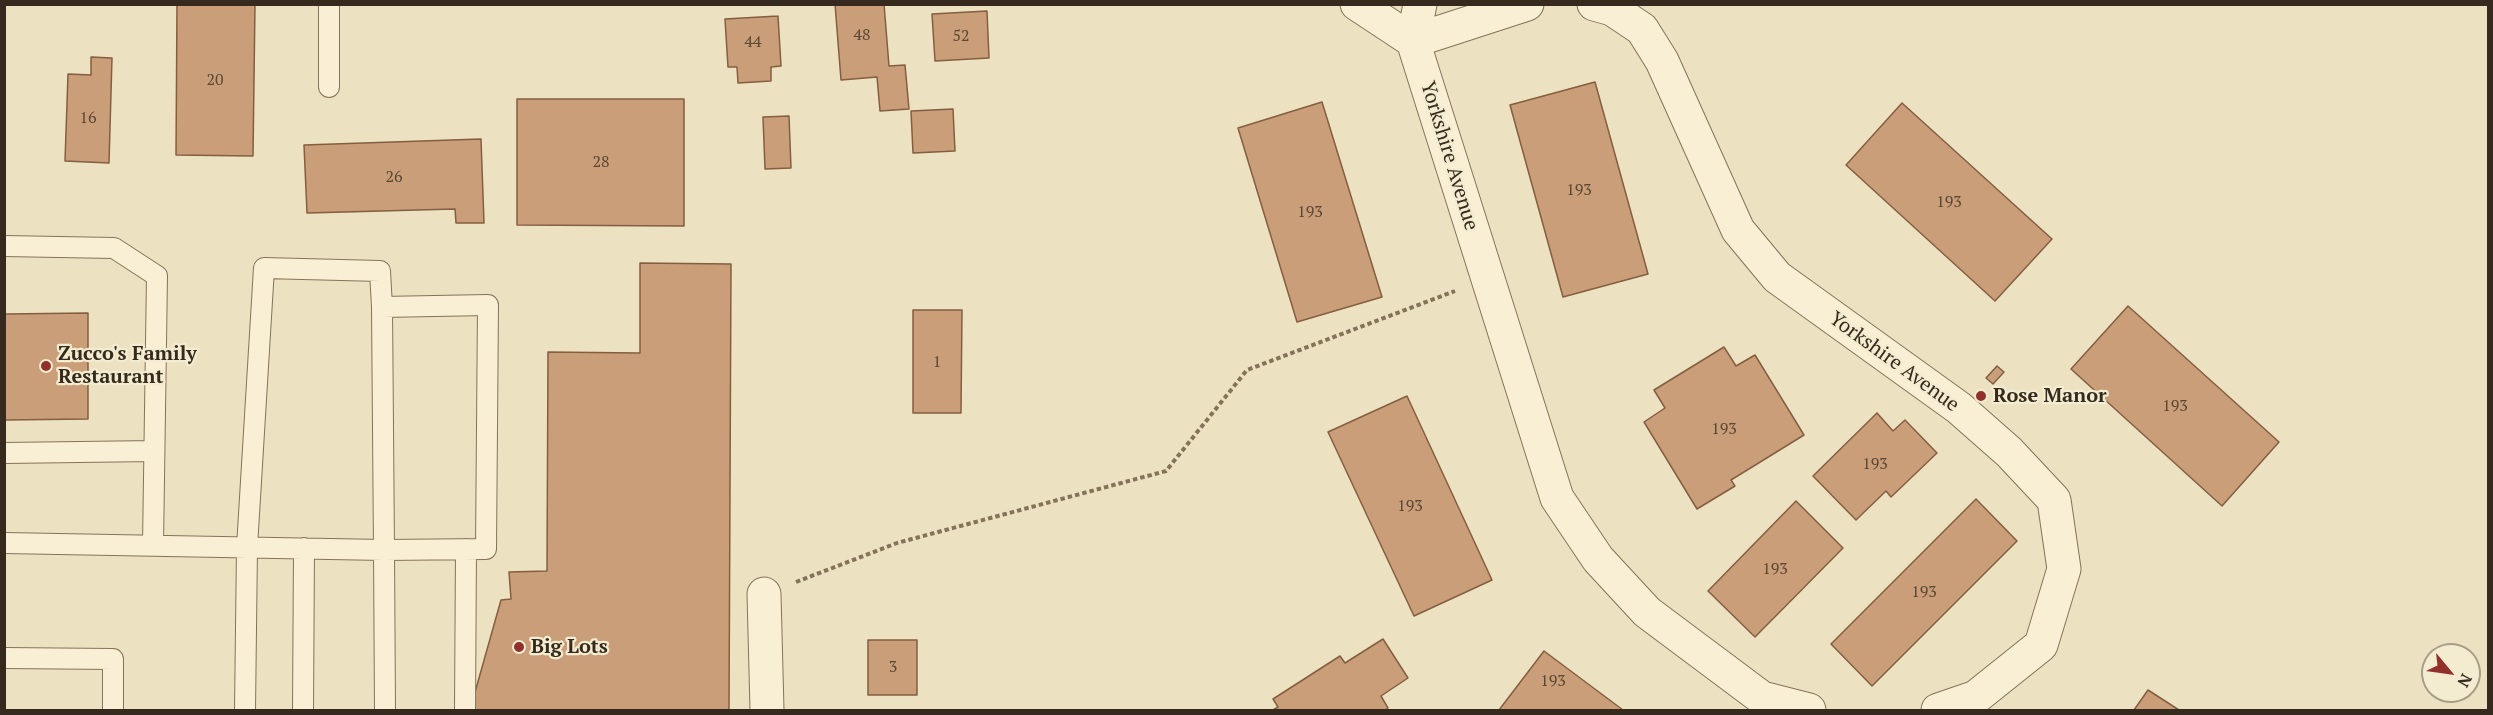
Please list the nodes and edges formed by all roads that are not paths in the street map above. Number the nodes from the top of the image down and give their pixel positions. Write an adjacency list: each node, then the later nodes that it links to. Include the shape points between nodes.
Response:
1 (329, 4): 7 (lane)
2 (1357, 4): 6 (street)
3 (1420, 4): 6 (street)
4 (1527, 4): 6 (street)
5 (1594, 4): 27 (street, Yorkshire Avenue, via 1612,9 1642,29 1662,62 1738,230 1777,277 1959,408 2010,452 2054,500 2064,569 2041,645 1976,697)
6 (1413, 41): 26 (street, Yorkshire Avenue, via 1557,498 1598,558 1647,612 1762,698)
7 (329, 87)
8 (4, 246): 10 (lane, via 114,248 156,276)
9 (382, 307): 14 (lane, via 380,271 264,268); 16 (lane, via 488,305 486,549); 17 (lane)
10 (154, 452): 11 (lane); 13 (lane)
11 (4, 453)
12 (4, 543): 13 (lane)
13 (153, 546): 14 (lane)
14 (247, 547): 15 (lane); 21 (lane)
15 (304, 548): 17 (lane); 22 (lane)
16 (466, 549): 17 (lane); 24 (lane)
17 (384, 550): 23 (lane)
18 (764, 594): 25 (street)
19 (4, 658): 20 (lane, via 113,659)
20 (113, 711)
21 (245, 711)
22 (303, 711)
23 (385, 711)
24 (465, 711)
25 (767, 711)
26 (1809, 711)
27 (1938, 711)

